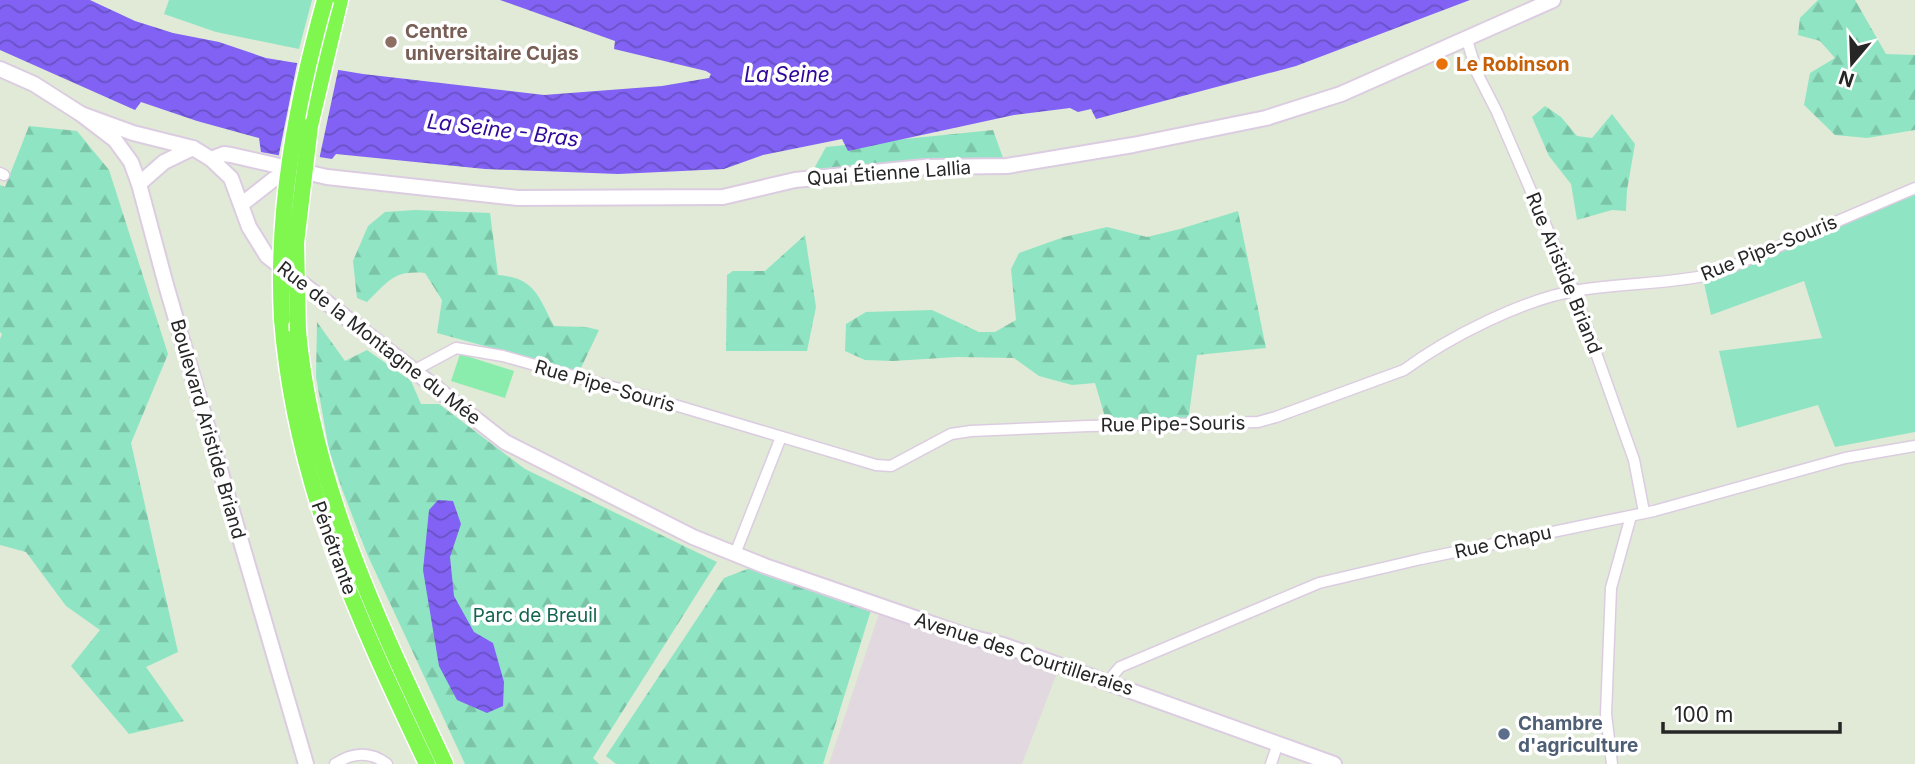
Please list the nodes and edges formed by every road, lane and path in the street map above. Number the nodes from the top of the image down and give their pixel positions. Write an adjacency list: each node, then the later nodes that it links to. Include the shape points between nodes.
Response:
1 (325, 0): 28 (main road, Pénétrante, bridge, via 290,152 282,319 287,374 321,514 368,638)
2 (340, 0): 29 (main road, Pénétrante, bridge, via 304,167 296,243 298,331 310,417 338,515 359,575)
3 (1553, 0): 4 (street, Quai Étienne Lallia)
4 (1467, 40): 10 (street, Quai Étienne Lallia, via 1341,94 1266,118 1007,166 924,167 794,180 723,197 680,198 518,198); 15 (street, Rue Aristide Briand, via 1477,73)
5 (0, 69): 6 (street)
6 (81, 114): 7 (street, Rue de la Montagne du Mée); 11 (street, Boulevard Aristide Briand, via 115,139)
7 (193, 148): 8 (street, Rue de la Montagne du Mée); 11 (street, via 164,162)
8 (211, 159): 9 (street, Quai Étienne Lallia, via 224,155); 12 (street, Rue de la Montagne du Mée)
9 (260, 161): 10 (street, Quai Étienne Lallia); 12 (street)
10 (295, 171): 14 (street, via 274,179)
11 (139, 184): 25 (street, Boulevard Aristide Briand)
12 (233, 184): 14 (street, Rue de la Montagne du Mée)
13 (1915, 188): 15 (street, Rue Pipe-Souris, via 1714,274)
14 (242, 204): 16 (street, Rue de la Montagne du Mée, via 267,256)
15 (1574, 291): 17 (street, Rue Pipe-Souris, via 1527,304 1487,322 1404,370 1258,422 971,431 951,434 891,466 876,466); 19 (street, Rue Aristide Briand, via 1634,460)
16 (415, 370): 17 (street, Rue Pipe-Souris, via 456,348 465,349); 21 (street, Rue de la Montagne du Mée, via 514,447)
17 (781, 437): 22 (street)
18 (1915, 446): 19 (street, Rue Chapu, via 1845,458)
19 (1644, 512): 20 (street, Rue Chapu)
20 (1631, 516): 23 (street, Rue Chapu, via 1320,583 1120,667); 32 (street, via 1611,588 1606,714)
21 (713, 545): 22 (street, Avenue des Courtilleraies)
22 (735, 554): 23 (street, Avenue des Courtilleraies)
23 (1110, 683): 24 (street, Avenue des Courtilleraies)
24 (1278, 743): 30 (street); 31 (street, Avenue des Courtilleraies)
25 (306, 764)
26 (335, 764): 27 (street, via 363,754)
27 (387, 764)
28 (427, 764)
29 (445, 764)
30 (1270, 764)
31 (1334, 764)
32 (1612, 764)

